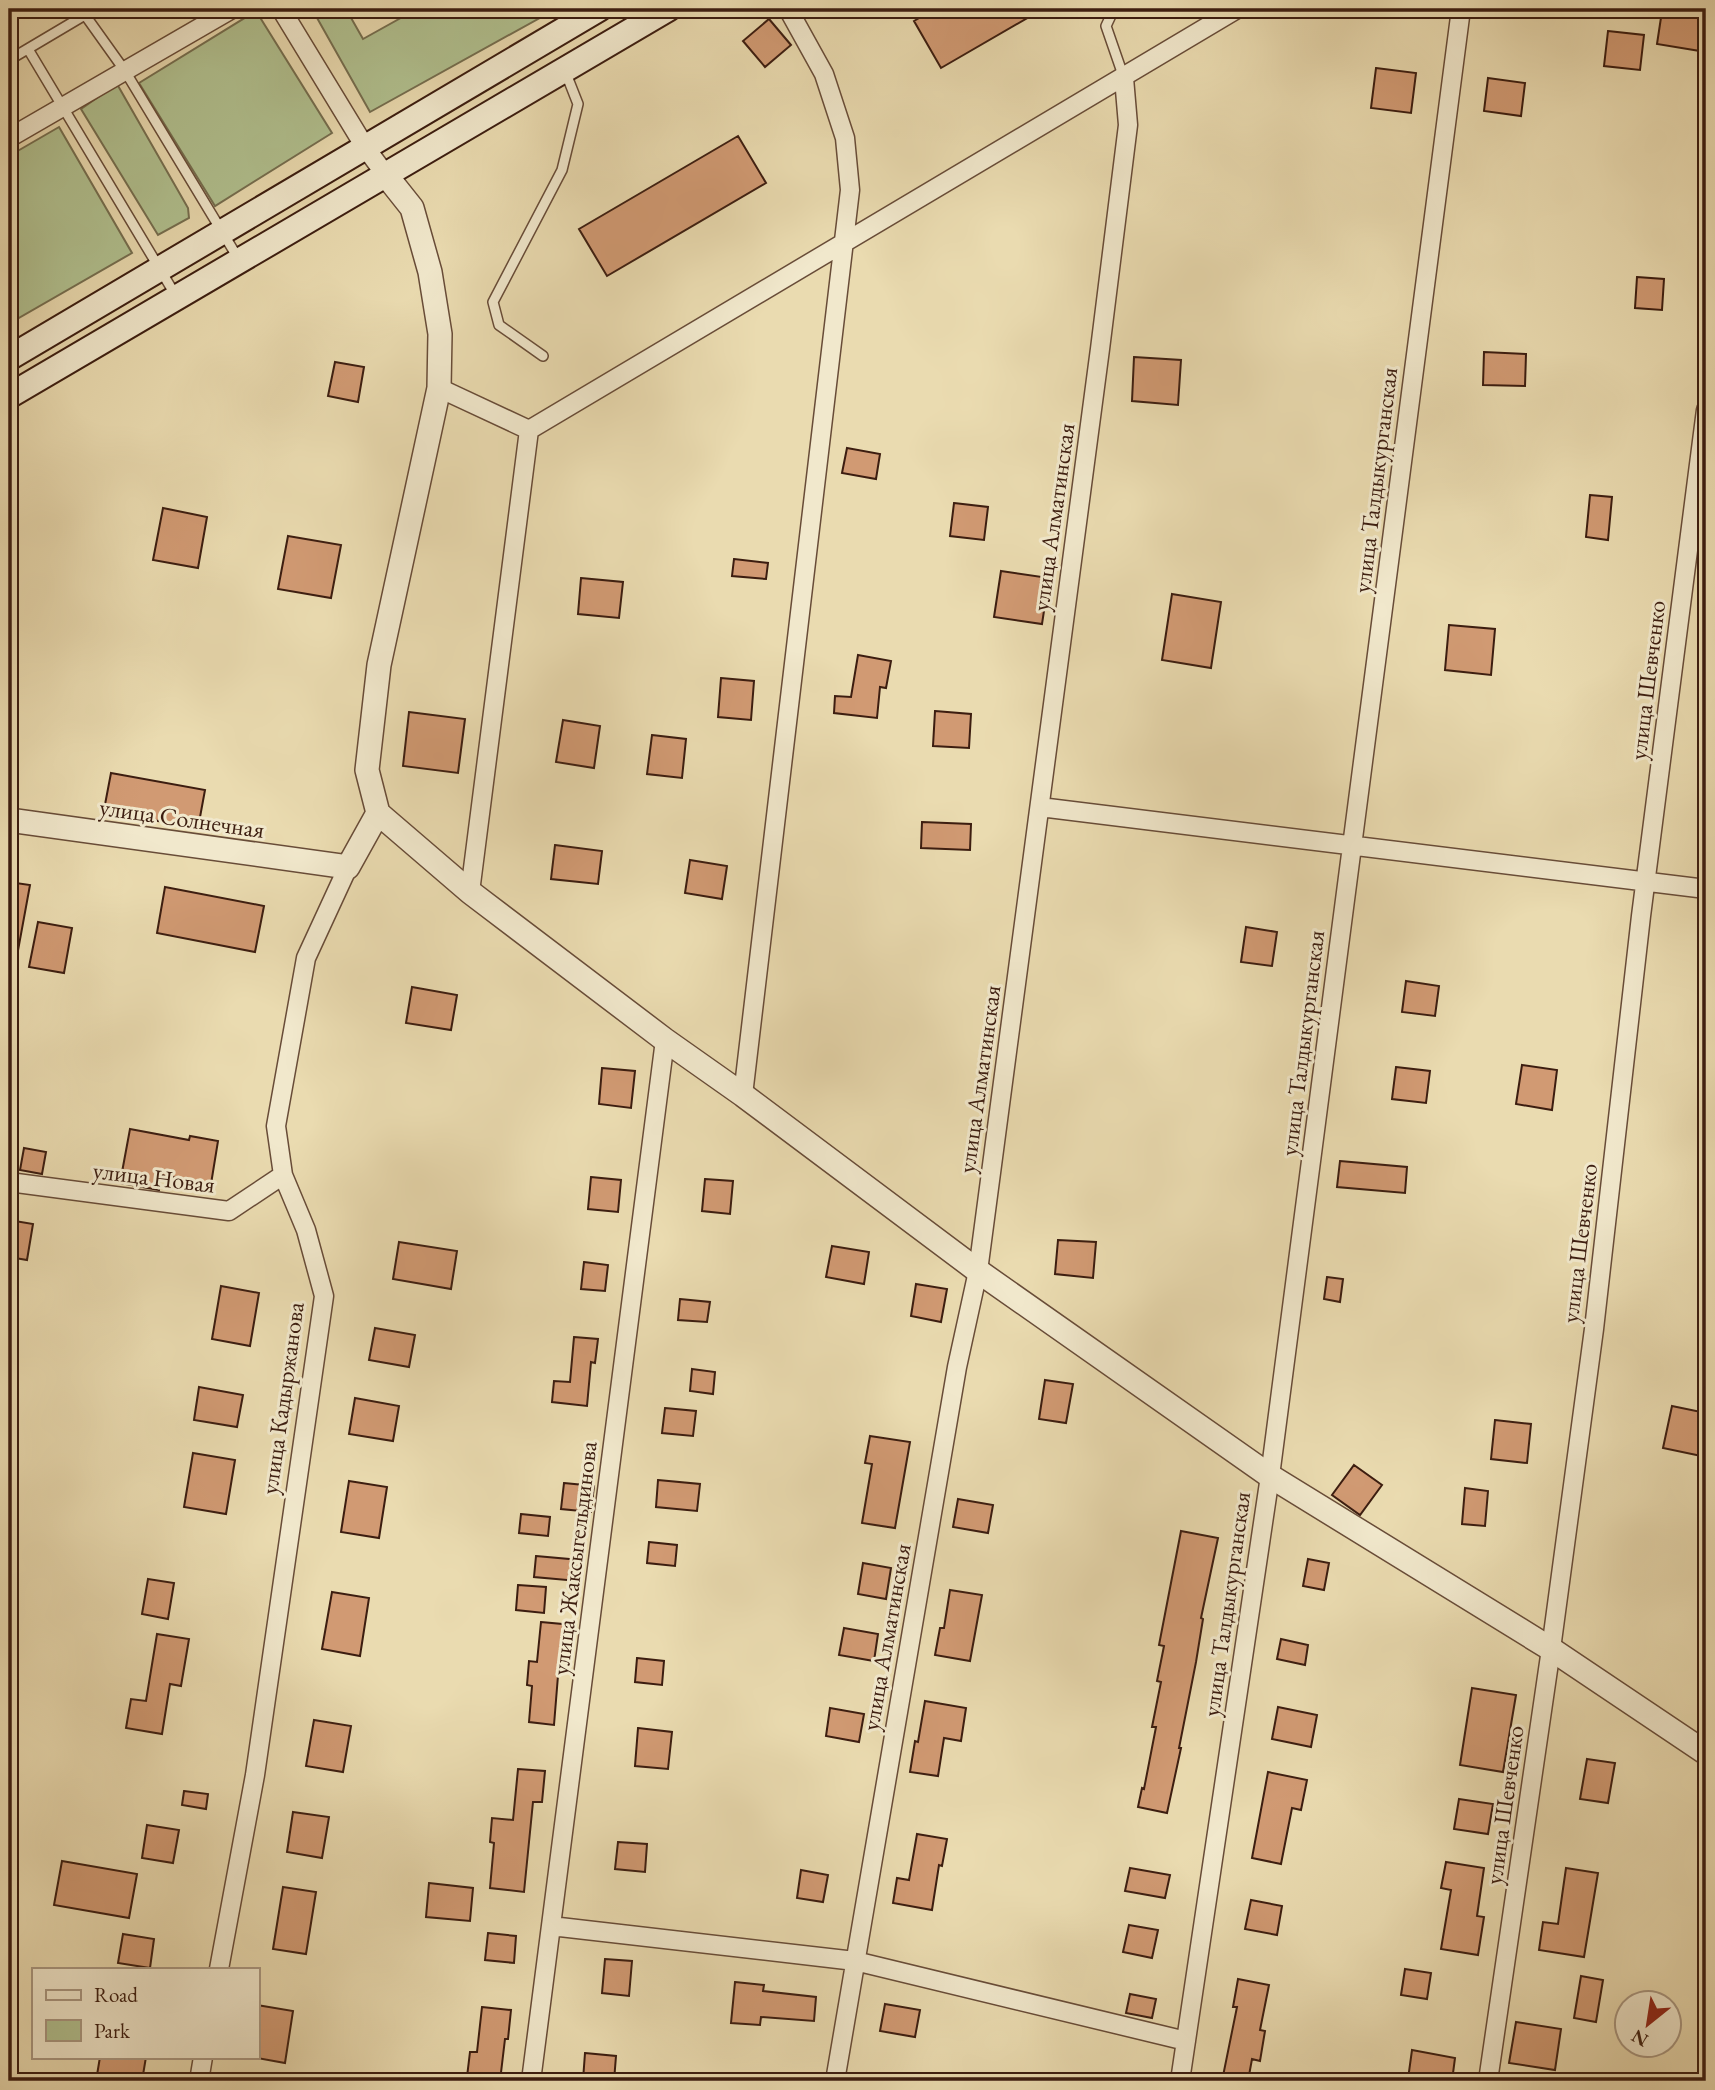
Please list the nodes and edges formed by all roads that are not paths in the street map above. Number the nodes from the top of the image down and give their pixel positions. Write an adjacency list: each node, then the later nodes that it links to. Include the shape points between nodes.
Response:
1 (95, 9): 10 (lane)
2 (232, 9): 14 (street)
3 (281, 9): 18 (street)
4 (599, 9): 18 (main road)
5 (668, 9): 13 (main road)
6 (788, 9): 21 (street, via 824,74 845,138 850,190)
7 (1114, 9): 15 (lane, via 1106,26)
8 (1237, 9): 15 (street)
9 (1461, 9): 34 (street, улица Талдыкурганская)
10 (85, 15): 11 (lane); 14 (lane)
11 (28, 49): 12 (lane); 16 (lane)
12 (9, 60)
13 (564, 70): 19 (main road); 25 (lane, via 578,104 562,170 493,302 499,325)
14 (125, 71): 16 (street); 20 (lane)
15 (1124, 78): 21 (street); 31 (street, улица Алматинская, via 1128,125)
16 (63, 107): 17 (street); 23 (lane)
17 (9, 138)
18 (365, 147): 19 (street); 20 (main road)
19 (385, 174): 22 (main road); 27 (street, via 412,208 430,272 440,334)
20 (222, 232): 22 (lane); 23 (main road)
21 (844, 243): 30 (street); 40 (street)
22 (239, 260): 24 (main road)
23 (160, 269): 24 (lane); 26 (main road)
24 (177, 297): 28 (main road)
25 (543, 356)
26 (9, 358)
27 (439, 388): 30 (street); 32 (street, via 379,665 367,770)
28 (9, 396)
29 (1706, 410): 36 (street, улица Шевченко)
30 (529, 429): 38 (street)
31 (1040, 807): 34 (street); 43 (street, улица Алматинская)
32 (378, 813): 35 (street, улица Кадыржанова); 38 (street)
33 (9, 820): 35 (street, улица Солнечная)
34 (1352, 845): 36 (street); 44 (street, улица Талдыкурганская)
35 (348, 867): 41 (street, улица Кадыржанова, via 306,958 276,1125)
36 (1645, 881): 37 (street); 45 (street, улица Шевченко, via 1594,1329)
37 (1706, 889)
38 (470, 892): 39 (street)
39 (665, 1040): 40 (street); 47 (street, улица Жаксыгельдинова)
40 (743, 1096): 43 (street)
41 (283, 1175): 42 (street, улица Новая, via 229,1211); 49 (street, улица Кадыржанова, via 306,1230 324,1296 255,1775)
42 (9, 1182)
43 (978, 1271): 44 (street); 48 (street, улица Алматинская, via 957,1367)
44 (1270, 1476): 45 (street); 50 (street, улица Талдыкурганская)
45 (1551, 1649): 46 (street); 56 (street, улица Шевченко)
46 (1706, 1753)
47 (551, 1926): 48 (street); 53 (street, улица Жаксыгельдинова)
48 (855, 1961): 50 (street); 54 (street, улица Алматинская)
49 (219, 1968)
50 (1186, 2041): 55 (street, улица Талдыкурганская)
51 (203, 2058): 52 (street)
52 (199, 2081)
53 (531, 2081)
54 (835, 2081)
55 (1180, 2081)
56 (1488, 2081)

